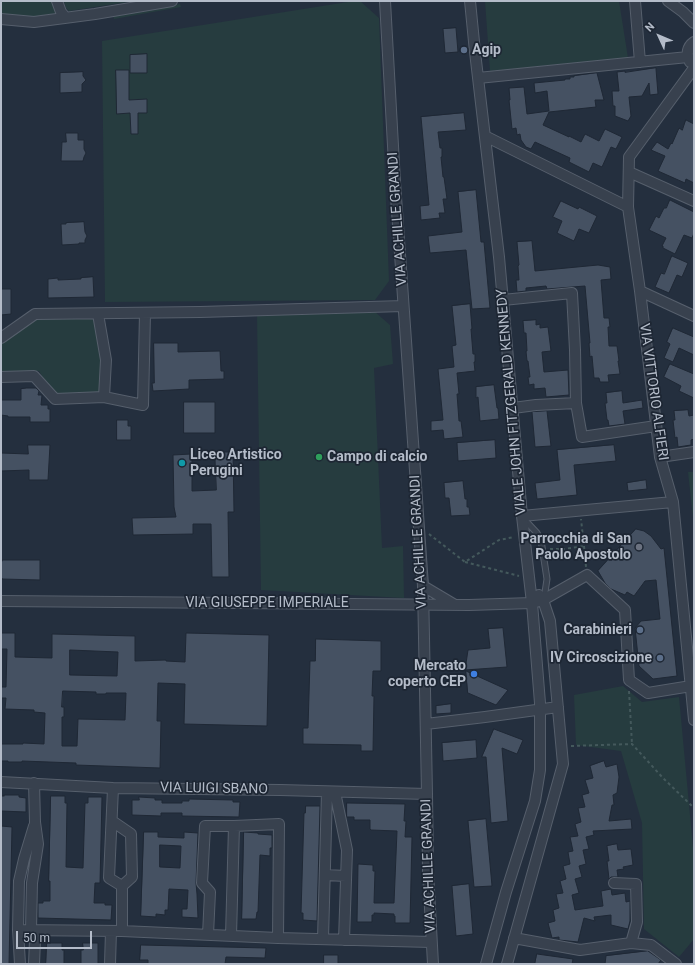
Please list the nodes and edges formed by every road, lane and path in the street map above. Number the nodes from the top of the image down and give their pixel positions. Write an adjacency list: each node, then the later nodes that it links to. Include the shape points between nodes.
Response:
1 (57, 1): 8 (street)
2 (172, 1): 7 (street)
3 (385, 1): 22 (street, VIA ACHILLE GRANDI)
4 (470, 1): 15 (street, VIALE JOHN FITZGERALD KENNEDY)
5 (635, 1): 13 (street)
6 (668, 1): 10 (street)
7 (142, 4): 8 (street)
8 (66, 18): 9 (street, via 34,22)
9 (1, 19)
10 (694, 23)
11 (694, 42): 12 (street, via 687,52)
12 (688, 57): 13 (street); 14 (street)
13 (640, 62): 15 (street)
14 (694, 67): 17 (street, VIA VITTORIO ALFIERI, via 629,156)
15 (478, 78): 16 (street, VIALE JOHN FITZGERALD KENNEDY)
16 (485, 136): 19 (street); 21 (street, VIALE JOHN FITZGERALD KENNEDY)
17 (629, 172): 18 (street); 19 (street, VIA VITTORIO ALFIERI)
18 (694, 201)
19 (628, 207): 20 (street, VIA VITTORIO ALFIERI)
20 (640, 292): 25 (street); 31 (street, VIA VITTORIO ALFIERI)
21 (503, 300): 29 (street, via 572,292); 30 (street, VIALE JOHN FITZGERALD KENNEDY)
22 (403, 306): 23 (street); 37 (street, VIA ACHILLE GRANDI)
23 (145, 313): 24 (street); 28 (street, via 143,405)
24 (98, 314): 26 (street, via 35,314); 28 (street, via 106,360)
25 (694, 316)
26 (1, 338)
27 (1, 377): 28 (street, via 34,376 55,399)
28 (104, 397)
29 (576, 403): 30 (street); 31 (street, via 582,437)
30 (513, 408): 36 (street, VIALE JOHN FITZGERALD KENNEDY)
31 (656, 426): 33 (street, VIA VITTORIO ALFIERI)
32 (694, 452): 33 (street)
33 (660, 457): 34 (street, VIA VITTORIO ALFIERI)
34 (673, 502): 35 (street); 51 (street, VIA VITTORIO ALFIERI)
35 (580, 510): 36 (street); 39 (path)
36 (522, 516): 38 (street, VIALE JOHN FITZGERALD KENNEDY); 40 (lane, via 537,533)
37 (418, 526): 41 (path); 44 (street, VIA ACHILLE GRANDI)
38 (524, 535): 41 (path, via 498,540); 43 (street, VIALE JOHN FITZGERALD KENNEDY)
39 (584, 546): 40 (path); 42 (path)
40 (542, 550): 45 (lane, via 547,579)
41 (464, 562): 43 (path)
42 (587, 576): 45 (street, VIA GIUSEPPE IMPERIALE); 50 (street, via 624,610)
43 (530, 582): 45 (street); 47 (street, VIALE JOHN FITZGERALD KENNEDY)
44 (423, 586): 48 (street, VIA ACHILLE GRANDI); 49 (street)
45 (543, 600): 47 (street, VIA GIUSEPPE IMPERIALE); 52 (street, via 550,621)
46 (1, 602): 48 (street, VIA GIUSEPPE IMPERIALE)
47 (532, 603): 49 (street, VIA GIUSEPPE IMPERIALE); 53 (street, VIALE JOHN FITZGERALD KENNEDY)
48 (422, 605): 49 (street, VIA GIUSEPPE IMPERIALE); 55 (street, VIA ACHILLE GRANDI)
49 (455, 605)
50 (629, 680): 51 (street, via 648,693); 56 (path)
51 (691, 686): 54 (street, VIA VITTORIO ALFIERI)
52 (558, 707): 53 (street); 57 (street)
53 (540, 710): 55 (street); 87 (street, VIALE JOHN FITZGERALD KENNEDY, via 540,770 535,801)
54 (694, 720)
55 (426, 724): 62 (street, VIA ACHILLE GRANDI)
56 (632, 744): 57 (path); 63 (path)
57 (561, 746): 78 (street, via 562,764)
58 (1, 782): 59 (street, VIA LUIGI SBANO)
59 (34, 783): 60 (street, VIA LUIGI SBANO); 65 (street)
60 (113, 788): 61 (street, VIA LUIGI SBANO); 64 (street)
61 (331, 792): 62 (street, VIA LUIGI SBANO); 67 (street); 68 (street, via 347,850)
62 (427, 794): 81 (street, VIA ACHILLE GRANDI)
63 (694, 808)
64 (112, 821): 70 (street, via 109,878); 70 (street, via 131,834 132,877)
65 (35, 822): 71 (street, via 19,881); 72 (street, via 38,844 32,874)
66 (234, 826): 75 (street, via 205,826 202,883 210,892); 76 (street); 77 (street, via 279,824)
67 (325, 875): 68 (street); 79 (street)
68 (346, 876): 80 (street)
69 (614, 883): 82 (street, via 636,884 637,922)
70 (122, 886): 74 (street)
71 (18, 930): 72 (street); 83 (street)
72 (31, 930): 73 (street); 84 (street, via 35,940)
73 (111, 931): 74 (street); 85 (street)
74 (122, 931): 75 (street)
75 (208, 935): 76 (street)
76 (231, 936): 77 (street)
77 (278, 938): 79 (street)
78 (514, 938): 82 (street, via 580,950); 88 (street)
79 (323, 939): 80 (street)
80 (344, 940): 81 (street)
81 (432, 942): 86 (street, VIA ACHILLE GRANDI)
82 (631, 942): 89 (street, via 652,945)
83 (20, 964)
84 (34, 964)
85 (110, 964)
86 (433, 964)
87 (486, 964)
88 (507, 964)
89 (676, 964)

